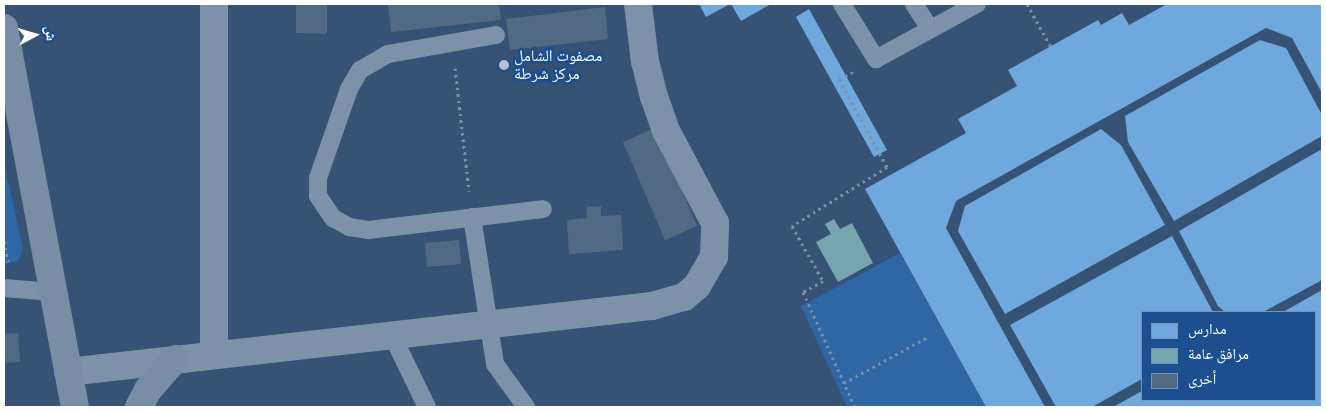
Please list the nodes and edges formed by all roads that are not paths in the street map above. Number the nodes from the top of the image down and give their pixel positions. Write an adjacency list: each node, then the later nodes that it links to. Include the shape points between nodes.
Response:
1 (214, 4): 15 (street)
2 (638, 4): 13 (street, via 645,62 654,97 666,130 710,208 715,224 714,257 707,273 684,297 668,304)
3 (842, 4): 7 (lane, via 876,59)
4 (914, 4): 7 (lane)
5 (978, 4): 7 (lane)
6 (4, 28): 12 (street)
7 (930, 29)
8 (496, 35): 10 (lane, via 388,54 360,70 349,89 317,187 326,212 341,223 358,229)
9 (543, 209): 10 (lane)
10 (472, 217): 13 (lane)
11 (4, 288): 12 (lane)
12 (53, 292): 17 (street)
13 (489, 324): 14 (street); 21 (lane, via 495,364)
14 (392, 335): 15 (street); 20 (lane)
15 (214, 355): 16 (street)
16 (175, 359): 17 (street); 19 (street, via 148,390)
17 (68, 372): 18 (street)
18 (75, 407)
19 (139, 407)
20 (428, 407)
21 (526, 407)

